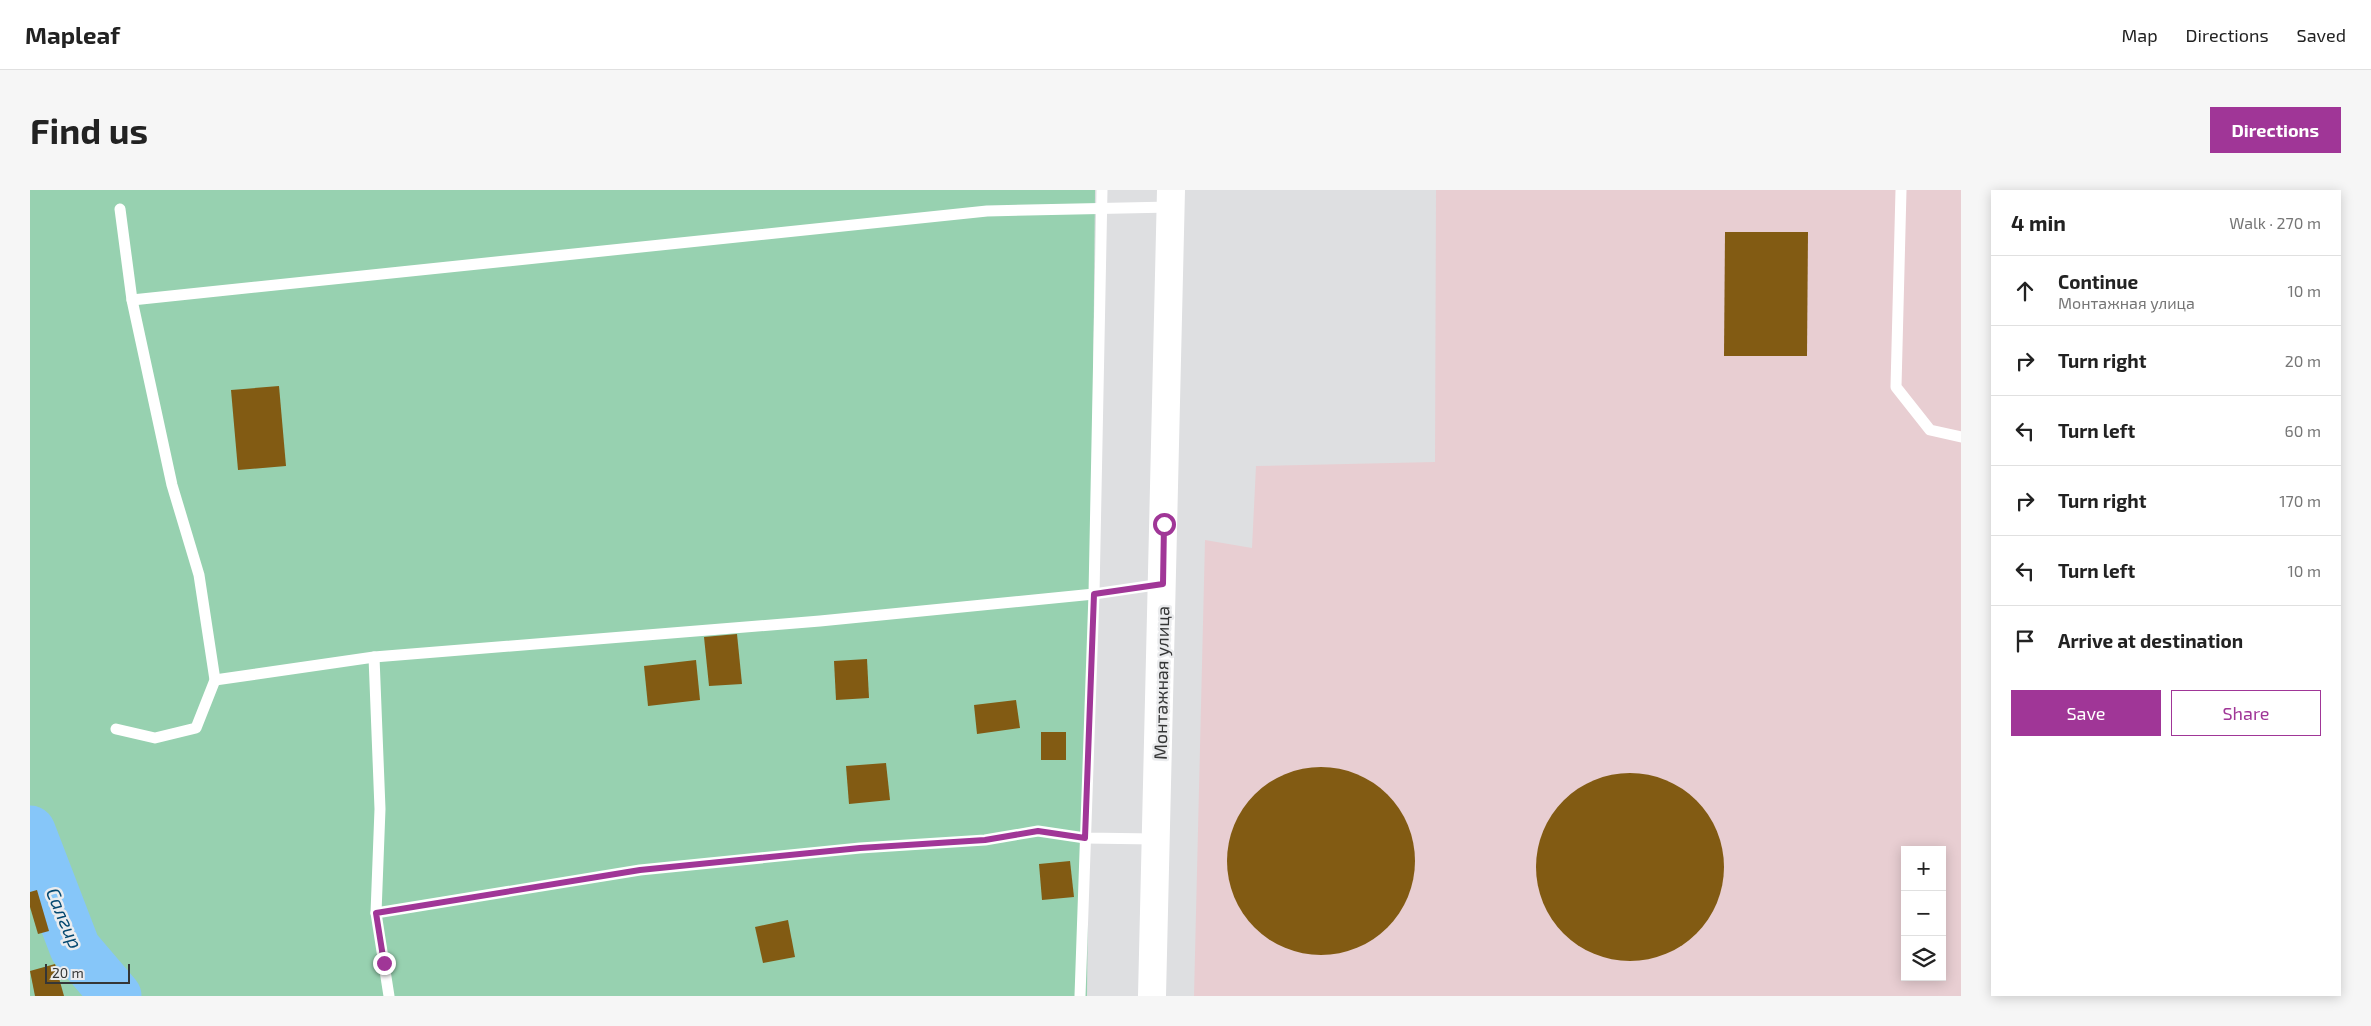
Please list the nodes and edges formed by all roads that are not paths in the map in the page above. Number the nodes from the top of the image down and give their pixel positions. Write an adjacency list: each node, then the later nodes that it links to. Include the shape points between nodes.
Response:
1 (1102, 190): 4 (lane)
2 (1901, 190): 7 (lane, via 1896,387 1930,430)
3 (1171, 199): 4 (lane); 8 (street, Монтажная улица)
4 (1102, 208): 6 (lane, via 986,211); 9 (lane)
5 (120, 209): 6 (lane)
6 (132, 300): 11 (lane, via 172,485 200,575)
7 (1961, 436)
8 (1163, 584): 9 (lane); 14 (street, Монтажная улица)
9 (1094, 594): 10 (lane, via 820,621); 13 (lane)
10 (374, 657): 11 (lane); 15 (lane, via 380,808)
11 (215, 680): 12 (lane, via 196,728 155,738)
12 (116, 729)
13 (1085, 838): 14 (lane); 15 (lane, via 1038,831 985,840 860,848 640,870); 17 (lane)
14 (1157, 839): 18 (street, Монтажная улица)
15 (376, 913): 16 (lane)
16 (389, 996)
17 (1080, 996)
18 (1152, 996)

